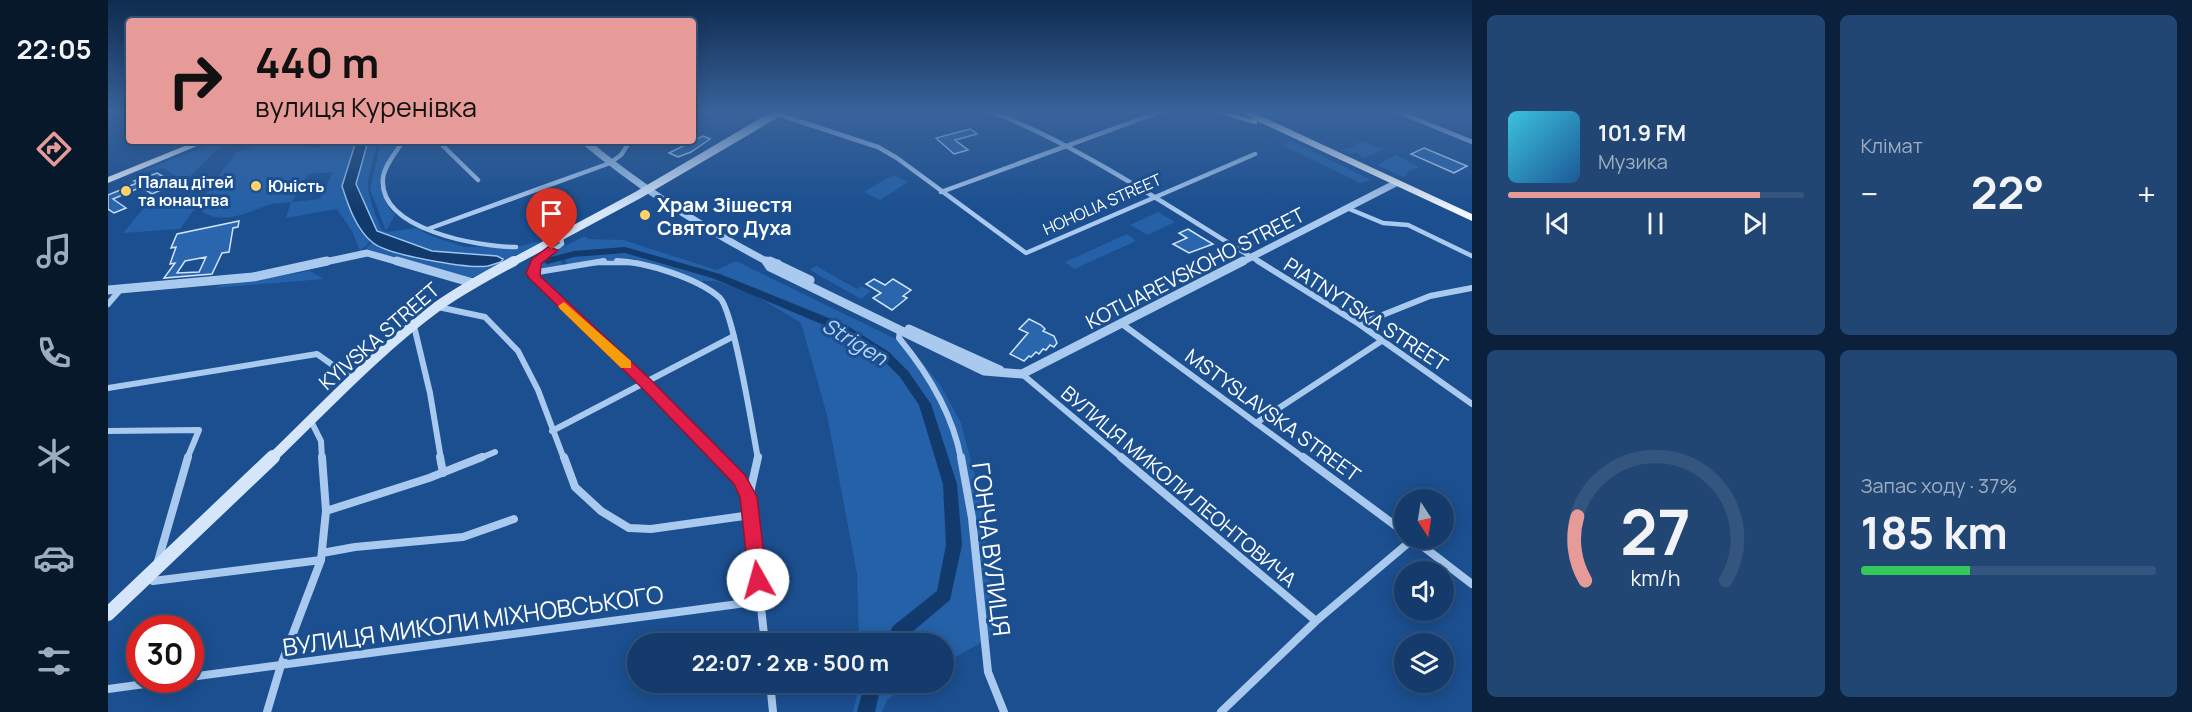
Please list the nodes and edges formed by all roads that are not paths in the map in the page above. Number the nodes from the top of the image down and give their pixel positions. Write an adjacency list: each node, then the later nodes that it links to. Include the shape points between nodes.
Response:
1 (189, 144): 15 (main road)
2 (197, 144): 15 (main road)
3 (401, 144): 23 (street, via 383,176 384,192 389,206 398,214)
4 (441, 144): 16 (street)
5 (588, 144): 14 (street)
6 (628, 144): 14 (street)
7 (724, 144): 18 (main road, KYIVSKA STREET)
8 (870, 144): 19 (street, via 897,158)
9 (1060, 144): 12 (street, PIATNYTSKA STREET)
10 (1072, 144): 12 (street)
11 (1313, 144): 17 (main road)
12 (1065, 147): 19 (street); 20 (street, PIATNYTSKA STREET)
13 (1255, 154): 20 (street, HOHOLIA STREET)
14 (610, 163): 18 (street); 23 (street)
15 (108, 179)
16 (478, 180)
17 (1396, 183): 21 (street, KOTLIAREVSKOHO STREET); 22 (main road)
18 (646, 190): 24 (main road, KYIVSKA STREET); 28 (street)
19 (941, 192): 20 (street, HOHOLIA STREET, via 1026,253)
20 (1151, 198): 27 (street, PIATNYTSKA STREET)
21 (1347, 208): 26 (street, via 1383,223 1408,225); 27 (street, KOTLIAREVSKOHO STREET)
22 (1472, 218)
23 (428, 229): 25 (street, via 465,245)
24 (561, 237): 29 (street, via 562,244 536,262); 30 (main road, KYIVSKA STREET)
25 (516, 247)
26 (1472, 256)
27 (1252, 257): 36 (street, KOTLIAREVSKOHO STREET); 37 (street, PIATNYTSKA STREET)
28 (766, 261): 39 (street, via 770,267); 42 (street, via 776,262)
29 (532, 273): 40 (street, via 606,261 651,266 718,295); 45 (street)
30 (473, 283): 33 (street, via 367,253 272,274); 35 (main road, KYIVSKA STREET)
31 (1472, 288): 37 (street, via 1433,296)
32 (108, 290): 33 (street)
33 (121, 290): 34 (street)
34 (108, 304)
35 (437, 307): 38 (main road, KYIVSKA STREET); 51 (street, via 485,317 519,351)
36 (1122, 324): 43 (street, KOTLIAREVSKOHO STREET); 49 (street, MSTYSLAVSKA STREET)
37 (1360, 324): 41 (street, PIATNYTSKA STREET)
38 (414, 326): 44 (main road, KYIVSKA STREET); 53 (street)
39 (900, 332): 42 (street, via 984,371); 76 (street, ГОНЧА ВУЛИЦЯ, via 899,338 931,385 958,443 972,518 988,672)
40 (734, 336): 45 (street); 54 (street, via 758,459)
41 (1383, 340): 47 (street, PIATNYTSKA STREET); 49 (street)
42 (1007, 373): 43 (street)
43 (1022, 374): 67 (street, ВУЛИЦЯ МИКОЛИ ЛЕОНТОВИЧА)
44 (355, 381): 46 (street, via 316,354); 48 (main road, KYIVSKA STREET)
45 (646, 383): 51 (street); 54 (street, via 740,479)
46 (108, 388)
47 (1472, 404)
48 (312, 423): 55 (street, via 321,441); 62 (main road, KYIVSKA STREET)
49 (1256, 423): 58 (street, MSTYSLAVSKA STREET)
50 (108, 431): 62 (street, via 199,430 181,474)
51 (552, 431): 56 (street, via 575,487 601,511 629,528 651,529)
52 (495, 452): 53 (street)
53 (443, 473): 55 (street)
54 (748, 497): 56 (street)
55 (326, 511): 61 (street)
56 (750, 515): 65 (street)
57 (514, 519): 61 (street, via 463,537 355,547)
58 (1394, 525)
59 (1401, 549): 67 (street)
60 (1426, 549): 64 (street)
61 (322, 557): 63 (street, via 153,581); 69 (street)
62 (156, 567): 63 (main road, KYIVSKA STREET)
63 (145, 578): 66 (main road, KYIVSKA STREET)
64 (1472, 584)
65 (761, 601): 68 (street); 69 (street, ВУЛИЦЯ МИКОЛИ МІХНОВСЬКОГО)
66 (108, 614)
67 (1316, 621): 77 (street)
68 (764, 633)
69 (281, 664): 70 (street, ВУЛИЦЯ МИКОЛИ МІХНОВСЬКОГО); 74 (street)
70 (204, 675)
71 (126, 687): 72 (street)
72 (108, 689)
73 (771, 693): 75 (street)
74 (267, 712)
75 (773, 712)
76 (1004, 712)
77 (1221, 712)

